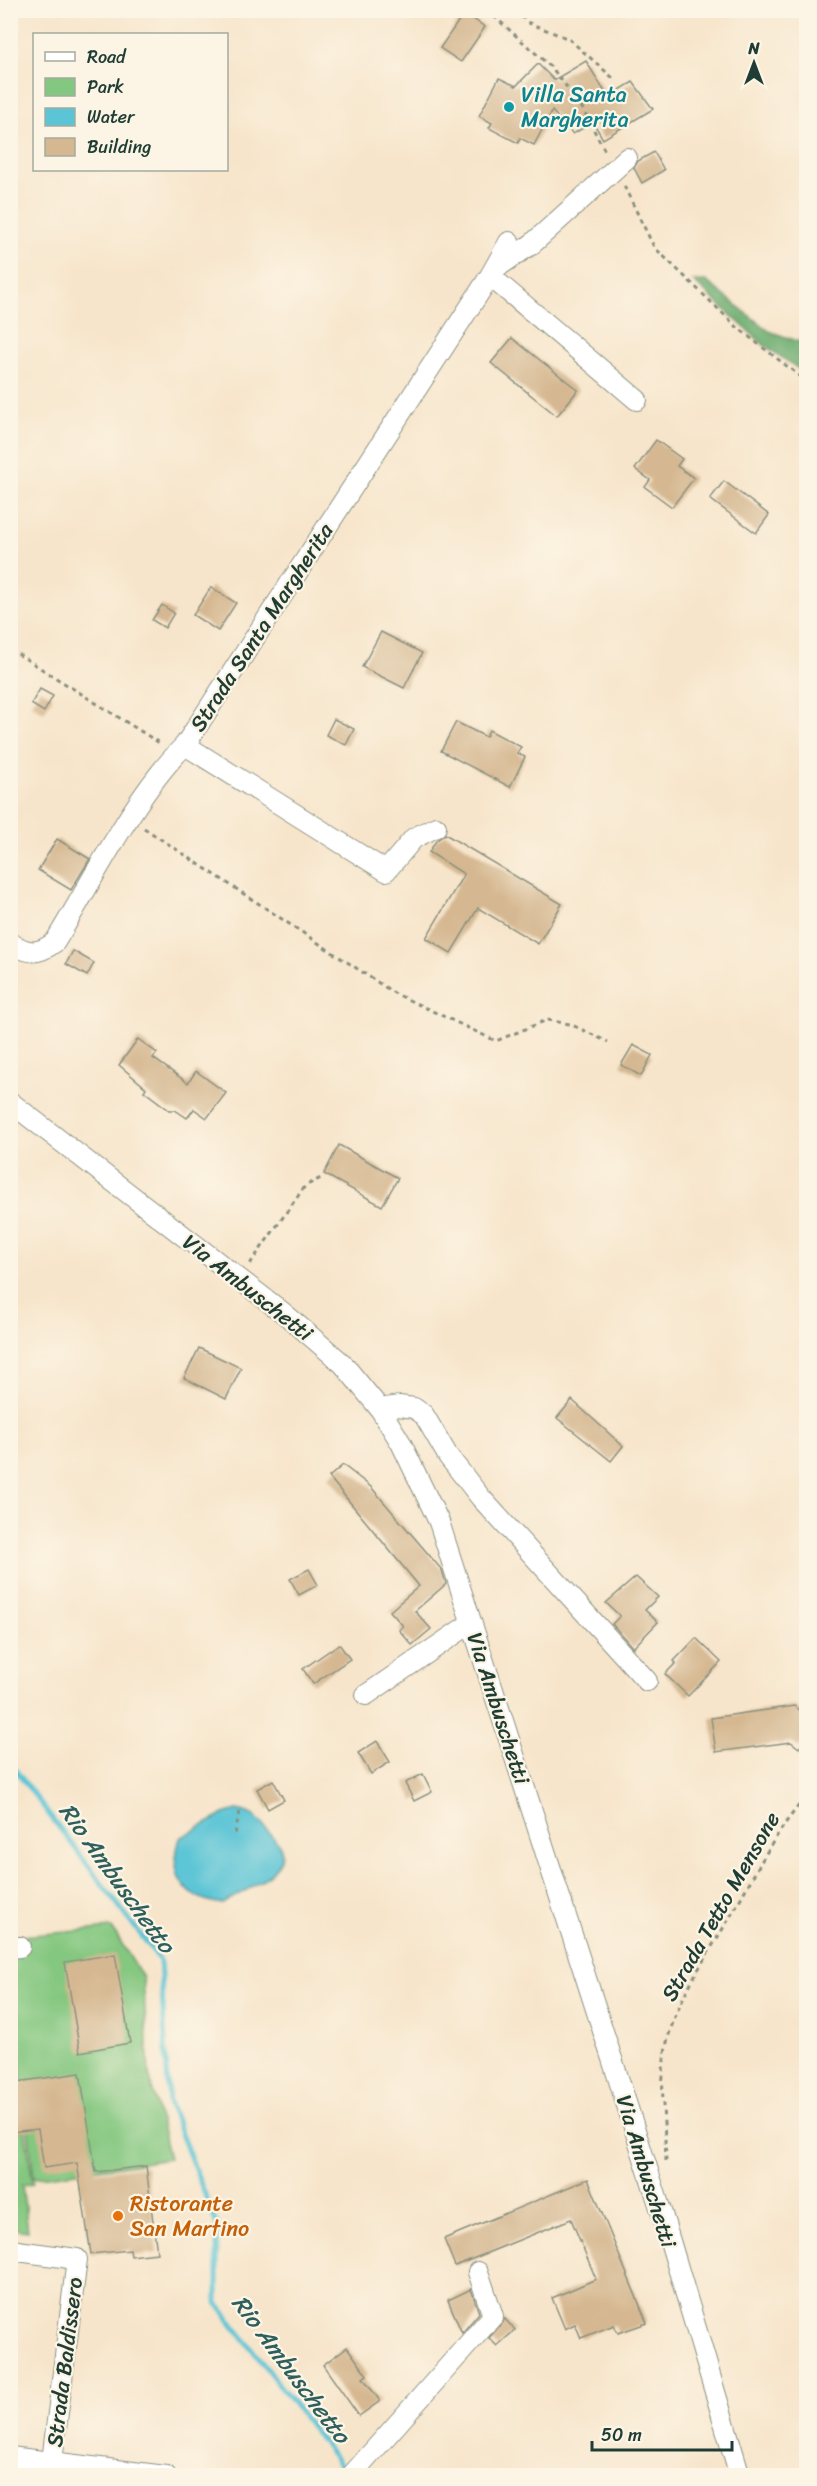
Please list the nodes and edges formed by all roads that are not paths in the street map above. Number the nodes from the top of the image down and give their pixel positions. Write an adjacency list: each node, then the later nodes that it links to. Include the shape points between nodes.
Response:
1 (621, 163): 3 (street, via 532,244)
2 (509, 242): 3 (street, Strada Santa Margherita)
3 (492, 273): 4 (street); 5 (street, Strada Santa Margherita)
4 (637, 400)
5 (185, 745): 6 (street, via 386,871 414,838); 7 (street, Strada Santa Margherita, via 168,762 130,818 55,942 41,953 26,952)
6 (436, 827)
7 (10, 943)
8 (10, 1102): 9 (street, Via Ambuschetti, via 343,1364)
9 (380, 1409): 10 (street, Via Ambuschetti, via 439,1522); 11 (street, via 414,1408 424,1415 448,1456 481,1498)
10 (471, 1623): 12 (street); 19 (street, Via Ambuschetti, via 662,2214)
11 (647, 1682)
12 (366, 1695)
13 (10, 2250): 16 (street, Strada Baldissero, via 76,2259)
14 (478, 2272): 17 (street, via 493,2316)
15 (10, 2457): 16 (street, Strada Baldissero)
16 (52, 2461): 18 (street, Strada Baldissero)
17 (353, 2474)
18 (166, 2475)
19 (740, 2475)

